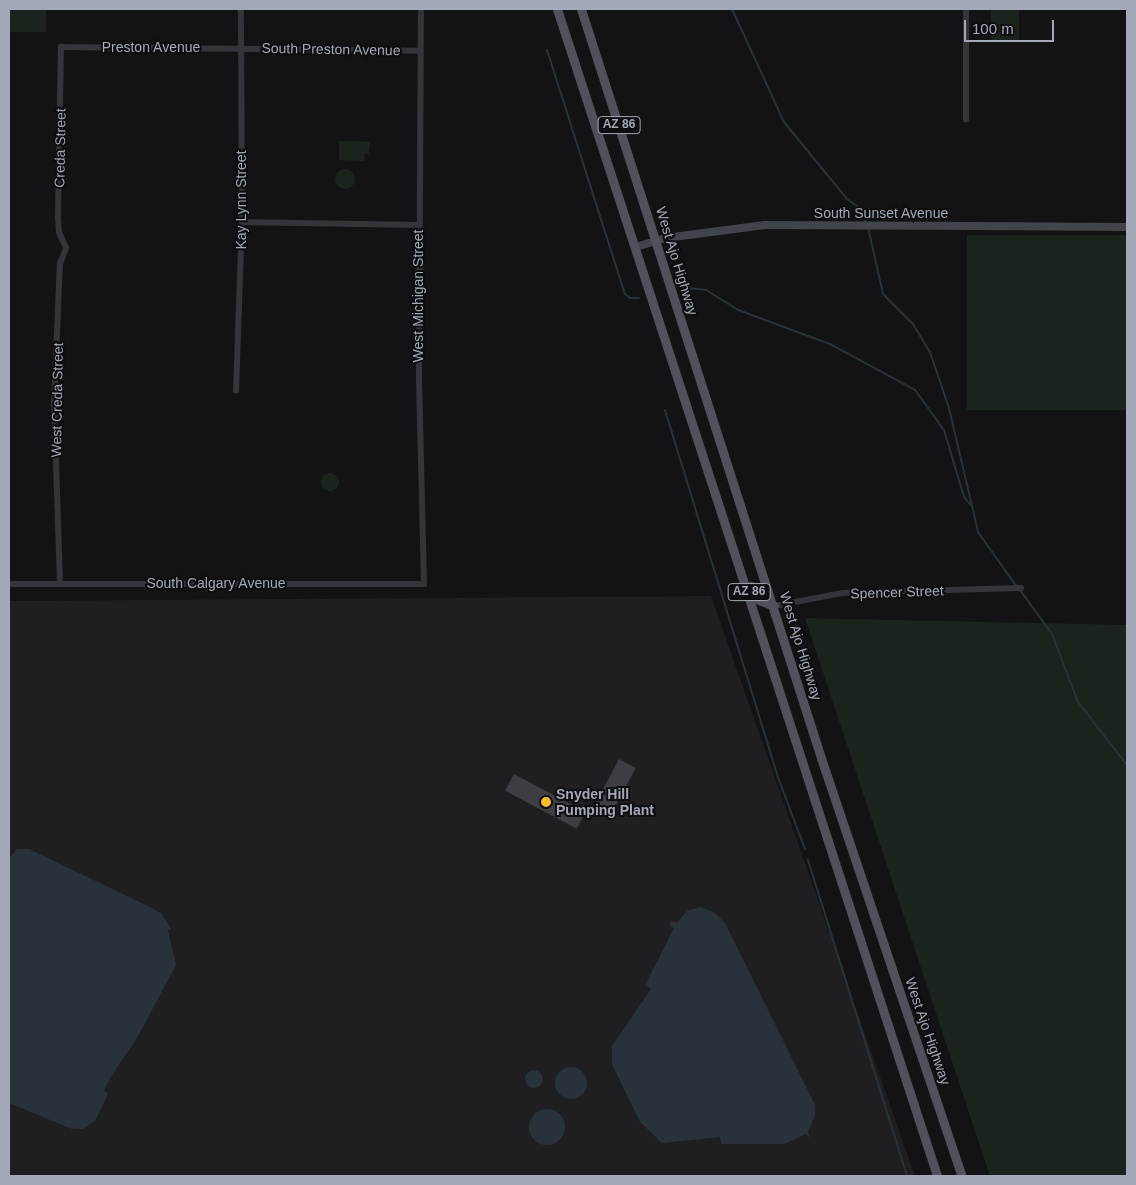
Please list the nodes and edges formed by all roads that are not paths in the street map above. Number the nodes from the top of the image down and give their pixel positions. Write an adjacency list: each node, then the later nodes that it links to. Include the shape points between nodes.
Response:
1 (241, 9): 7 (street, Kay Lynn Street)
2 (421, 9): 8 (street, West Michigan Street)
3 (557, 9): 14 (main road, AZ 86)
4 (581, 9): 13 (main road, West Ajo Highway / AZ 86)
5 (966, 9): 9 (street)
6 (62, 47): 7 (street, Preston Avenue); 15 (street, Creda Street, via 58,217 59,232)
7 (241, 48): 8 (street, South Preston Avenue); 10 (street, Kay Lynn Street)
8 (420, 51): 11 (street, West Michigan Street)
9 (966, 120)
10 (242, 222): 11 (street); 16 (street, Kay Lynn Street)
11 (418, 225): 20 (street, West Michigan Street)
12 (1127, 227): 13 (street, South Sunset Avenue, via 765,225)
13 (656, 241): 14 (street, South Sunset Avenue); 22 (main road, West Ajo Highway / AZ 86)
14 (636, 247): 17 (main road, AZ 86)
15 (66, 248): 18 (street, West Creda Street, via 60,264 58,377 54,405)
16 (236, 391)
17 (734, 547): 22 (main road, via 759,600); 23 (main road, AZ 86)
18 (60, 583): 19 (street, South Calgary Avenue); 20 (street, South Calgary Avenue)
19 (9, 584)
20 (424, 584)
21 (1021, 588): 22 (street, Spencer Street, via 844,594)
22 (774, 606): 24 (main road, West Ajo Highway / AZ 86)
23 (937, 1176)
24 (962, 1176)

